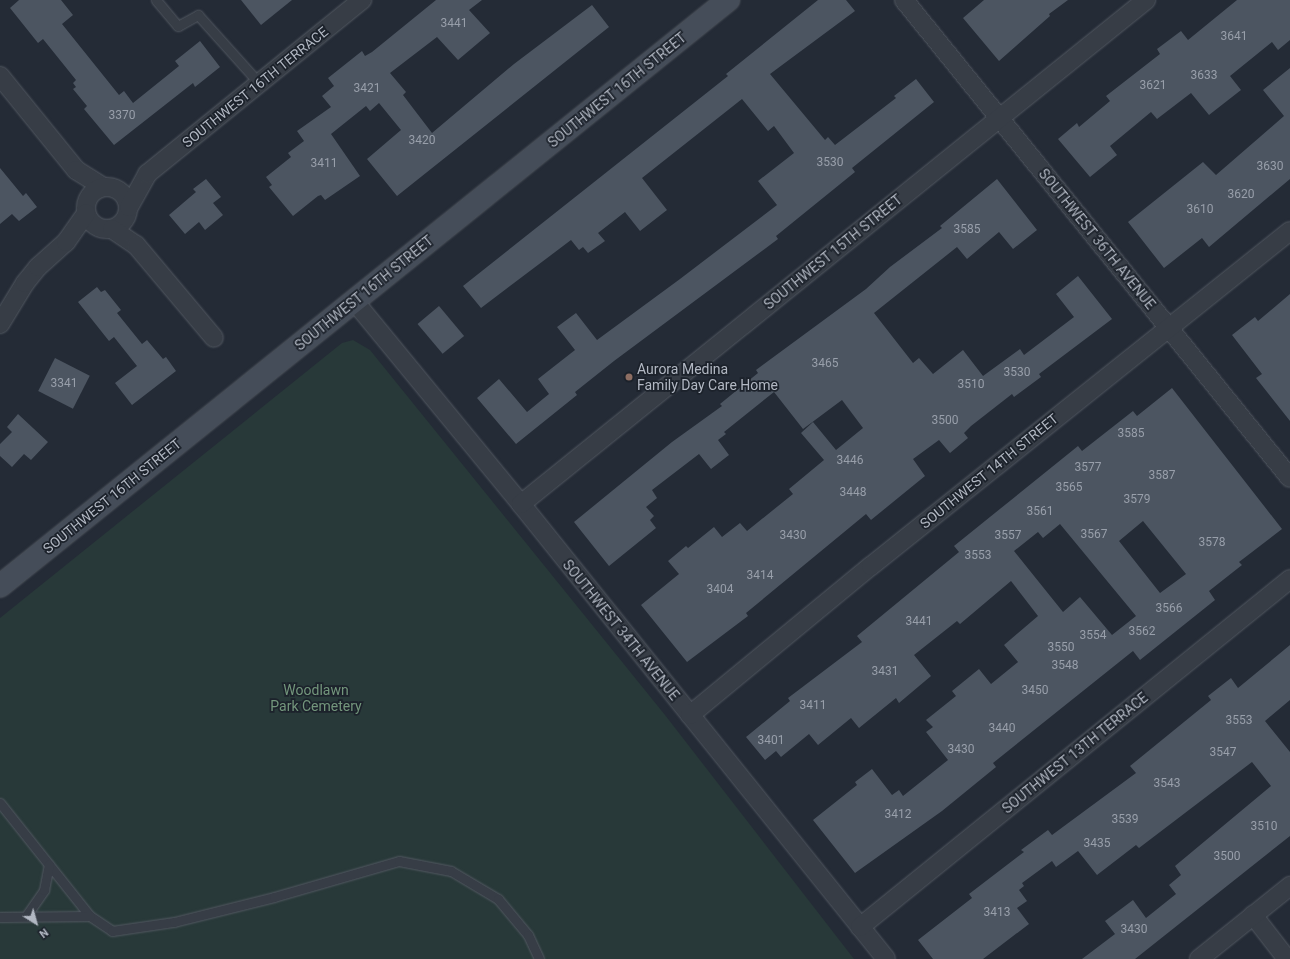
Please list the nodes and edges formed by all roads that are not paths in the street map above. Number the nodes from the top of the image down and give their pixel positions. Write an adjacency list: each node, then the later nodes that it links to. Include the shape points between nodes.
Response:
1 (156, 0): 7 (lane, via 178,26 198,15)
2 (362, 0): 7 (street, SOUTHWEST 16TH TERRACE)
3 (728, 0): 18 (street, SOUTHWEST 16TH STREET)
4 (904, 0): 8 (street, SOUTHWEST 36TH AVENUE)
5 (1146, 0): 8 (street, SOUTHWEST 15TH STREET)
6 (0, 76): 9 (street)
7 (260, 84): 10 (street, SOUTHWEST 16TH TERRACE)
8 (999, 118): 20 (street, SOUTHWEST 36TH AVENUE); 23 (street, SOUTHWEST 15TH STREET)
9 (76, 170): 11 (street); 12 (street)
10 (147, 174): 11 (street, SOUTHWEST 16TH TERRACE); 13 (street, SOUTHWEST 16TH TERRACE)
11 (109, 187): 12 (street, via 93,192); 13 (street, via 124,195)
12 (86, 207): 14 (street, via 88,220); 16 (street)
13 (128, 211): 14 (street, via 124,221); 17 (street)
14 (105, 229): 16 (street); 17 (street)
15 (1290, 230): 20 (street, SOUTHWEST 14TH STREET)
16 (66, 242): 19 (street, via 24,283)
17 (136, 245): 21 (street)
18 (355, 302): 23 (street, SOUTHWEST 34TH AVENUE); 25 (street, SOUTHWEST 16TH STREET)
19 (0, 324)
20 (1168, 329): 22 (street, SOUTHWEST 36TH AVENUE); 26 (street, SOUTHWEST 14TH STREET, via 877,561)
21 (214, 338)
22 (1290, 478)
23 (521, 504): 26 (street, SOUTHWEST 34TH AVENUE)
24 (1290, 579): 34 (street, SOUTHWEST 13TH TERRACE)
25 (0, 586)
26 (690, 715): 34 (street, SOUTHWEST 34TH AVENUE)
27 (0, 803): 28 (lane)
28 (49, 864): 30 (lane, via 44,890); 31 (lane)
29 (1290, 886): 32 (street)
30 (26, 916): 31 (lane); 33 (lane)
31 (90, 916): 35 (lane, via 112,931 174,922 400,861 451,871 498,899 528,935)
32 (1253, 916): 37 (street); 38 (street)
33 (0, 917)
34 (860, 927): 36 (street, SOUTHWEST 34TH AVENUE)
35 (539, 959)
36 (886, 959)
37 (1199, 959)
38 (1287, 959)

